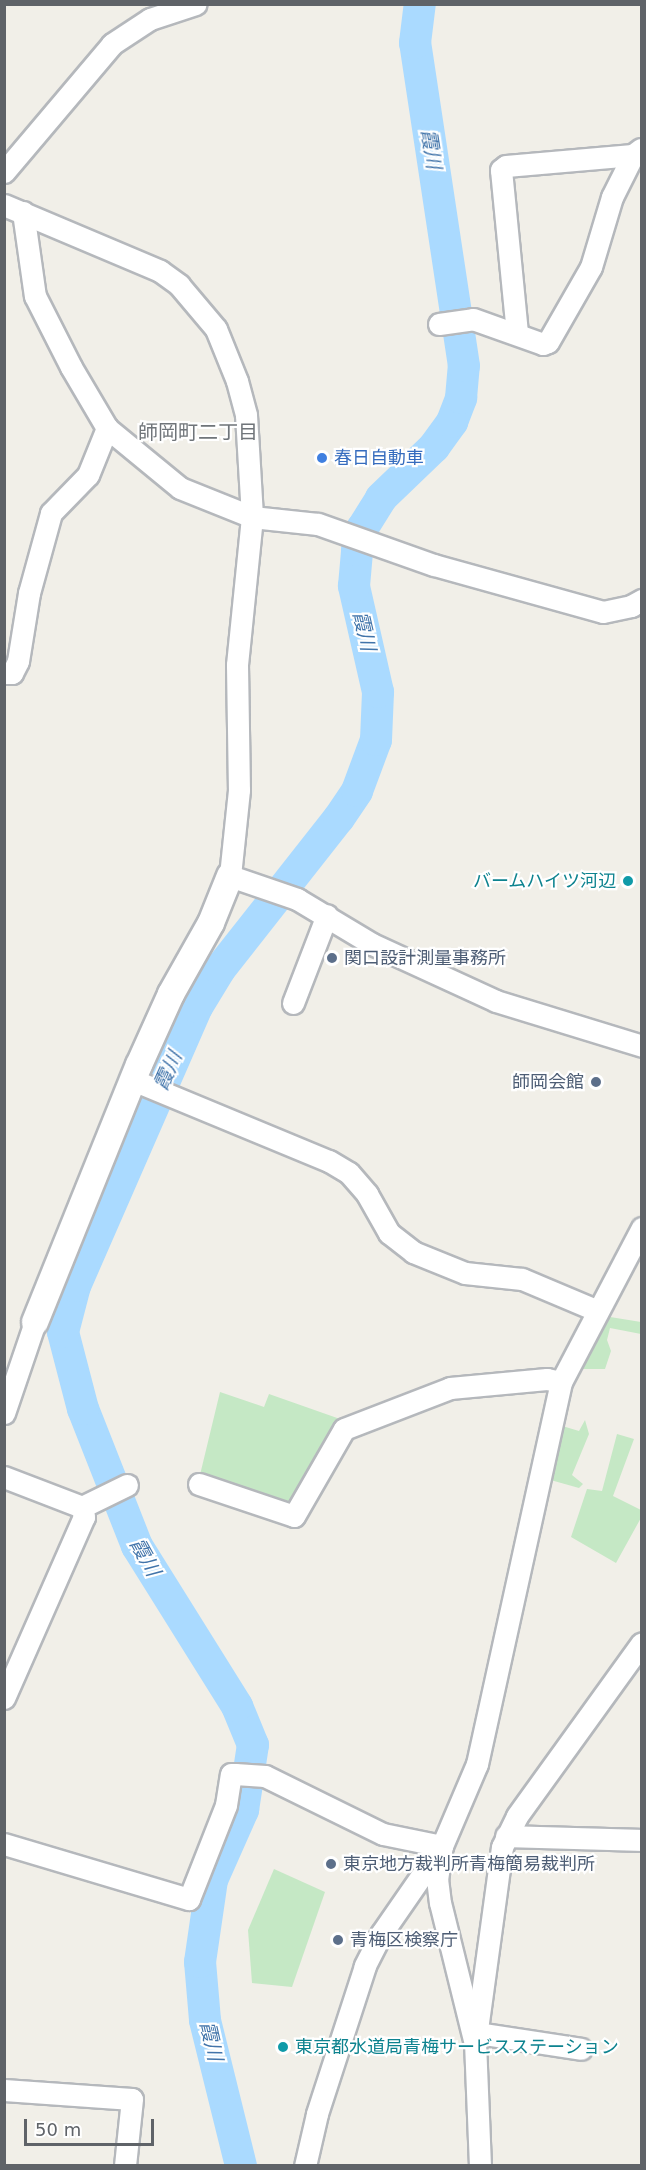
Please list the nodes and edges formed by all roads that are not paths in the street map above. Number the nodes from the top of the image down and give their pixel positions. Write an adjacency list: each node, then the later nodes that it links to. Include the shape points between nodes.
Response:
1 (196, 4): 3 (street, via 150,19 112,44)
2 (637, 152): 6 (street, via 612,197 591,267 564,318 543,344); 6 (street, via 506,166 501,170)
3 (4, 172)
4 (14, 208): 7 (street, via 35,296); 8 (street, via 160,272 201,308 228,354 246,416)
5 (441, 324): 6 (street, via 468,320)
6 (517, 333)
7 (107, 428): 8 (street, via 180,488); 10 (street, via 88,475 51,513 29,593 18,661 12,673)
8 (252, 517): 9 (street, via 300,519 375,541 434,565 603,612); 11 (street, via 237,665 239,790)
9 (642, 600)
10 (4, 673)
11 (230, 876): 12 (street, via 294,898); 15 (street, via 211,923 171,994)
12 (327, 915): 13 (street); 14 (street, via 372,944 486,997)
13 (293, 1003)
14 (642, 1046)
15 (140, 1083): 17 (street, via 339,1167 367,1194 389,1233 413,1252 465,1272 522,1279); 18 (street)
16 (642, 1228): 17 (street)
17 (598, 1311): 19 (street)
18 (35, 1322): 20 (street)
19 (561, 1382): 22 (street, via 547,1379 450,1388 344,1429 294,1516); 30 (street, via 477,1764)
20 (4, 1413)
21 (4, 1477): 24 (street)
22 (199, 1484)
23 (127, 1485): 24 (street)
24 (82, 1507): 26 (street, via 84,1517)
25 (642, 1643): 27 (street)
26 (4, 1698)
27 (506, 1836): 28 (street); 31 (street, via 494,1891)
28 (642, 1840)
29 (4, 1844): 30 (street, via 189,1899 226,1805 231,1774 235,1774 265,1776 375,1830)
30 (442, 1846): 31 (street, via 437,1880 440,1903); 35 (street, via 381,1934 365,1966 317,2114)
31 (476, 2038): 32 (street); 36 (street)
32 (581, 2049)
33 (4, 2090): 34 (street, via 132,2099)
34 (125, 2166)
35 (305, 2166)
36 (480, 2166)

